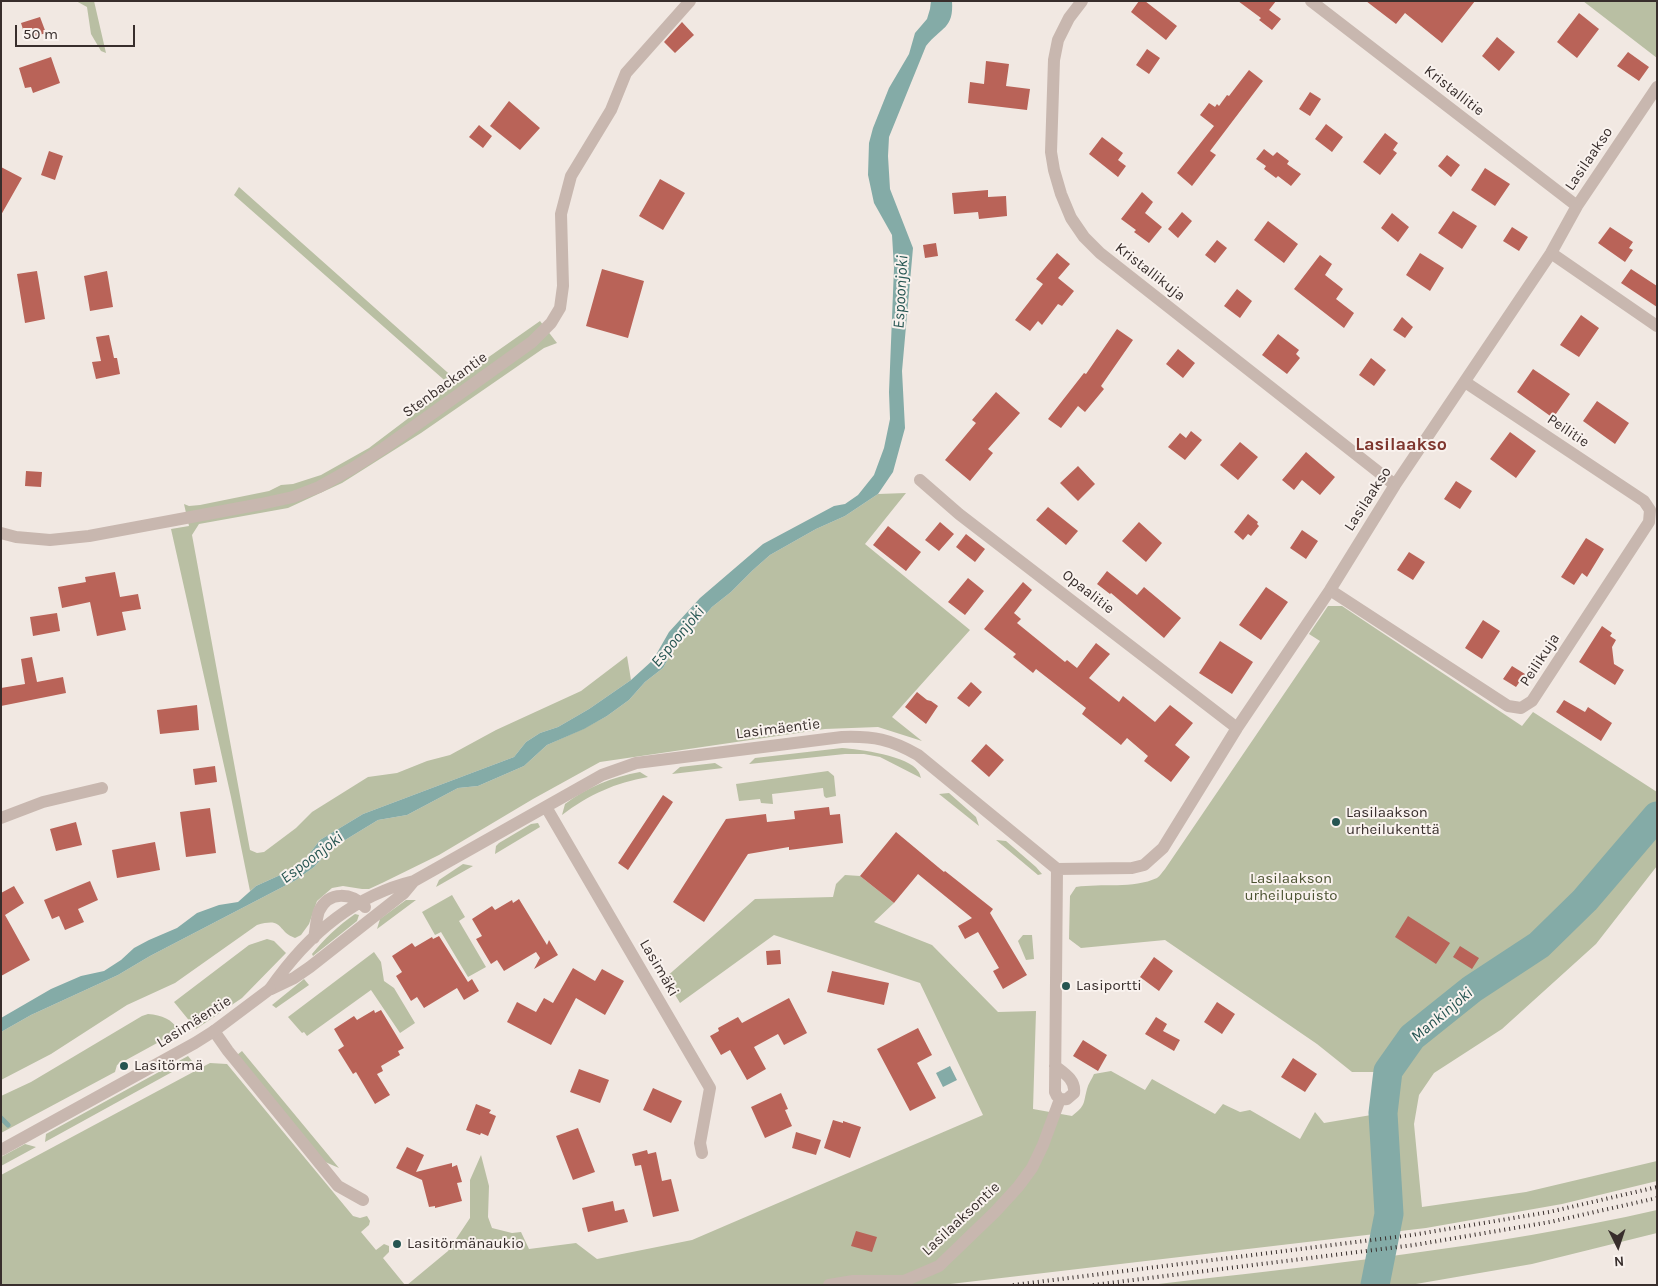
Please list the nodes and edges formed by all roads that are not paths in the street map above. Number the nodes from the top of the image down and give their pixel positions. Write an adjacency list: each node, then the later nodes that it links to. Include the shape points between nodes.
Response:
1 (690, 1): 12 (street, Stenbackantie, via 626,73 611,110 571,176 561,214 563,286 560,308 551,323 532,342 384,448 319,487 261,504 89,536 50,540)
2 (1082, 1): 10 (street, Kristallikuja, via 1058,40 1054,60 1051,152 1061,194 1071,218 1084,238 1100,253)
3 (1311, 1): 5 (street, Kristallitie)
4 (1657, 87): 5 (street, Lasilaakso)
5 (1577, 206): 6 (street, Lasilaakso)
6 (1551, 253): 7 (street); 8 (street, Lasilaakso)
7 (1657, 326)
8 (1465, 382): 10 (street, Lasilaakso); 11 (street, Peilitie, via 1644,501)
9 (920, 480): 14 (street, Opaalitie, via 959,514)
10 (1395, 485): 13 (street, Lasilaakso)
11 (1650, 510): 13 (street, Peilikuja, via 1649,522 1532,701 1521,708 1508,706)
12 (1, 533)
13 (1330, 590): 14 (street, Lasilaakso)
14 (1237, 728): 18 (street, Lasilaakso, via 1163,848 1144,865)
15 (102, 788): 17 (street, via 43,802)
16 (546, 807): 18 (street, Lasimäentie, via 602,775 636,763 863,736 900,745 918,755); 19 (street, Lasimäentie); 28 (street, Lasimäki, via 710,1088 700,1143)
17 (1, 818)
18 (1057, 869): 25 (street)
19 (414, 881): 20 (street, Lasimäentie, via 385,889); 21 (street, Lasimäentie, via 404,893)
20 (361, 902): 21 (street); 22 (street, Lasimäentie, via 340,914); 22 (street, via 341,895 324,903 318,913)
21 (369, 918): 23 (street, Lasimäentie, via 310,967)
22 (314, 938): 23 (street, Lasimäentie)
23 (270, 990): 24 (street, Lasimäentie)
24 (214, 1031): 27 (street, Lasimäentie); 29 (street, via 338,1186)
25 (1055, 1066): 26 (street, via 1055,1092); 26 (street, via 1071,1079 1075,1089 1071,1097)
26 (1060, 1099): 30 (street, Lasilaaksontie, via 1032,1168 995,1212 939,1266 904,1281 853,1281)
27 (1, 1150)
28 (702, 1153)
29 (363, 1200)
30 (829, 1285)

